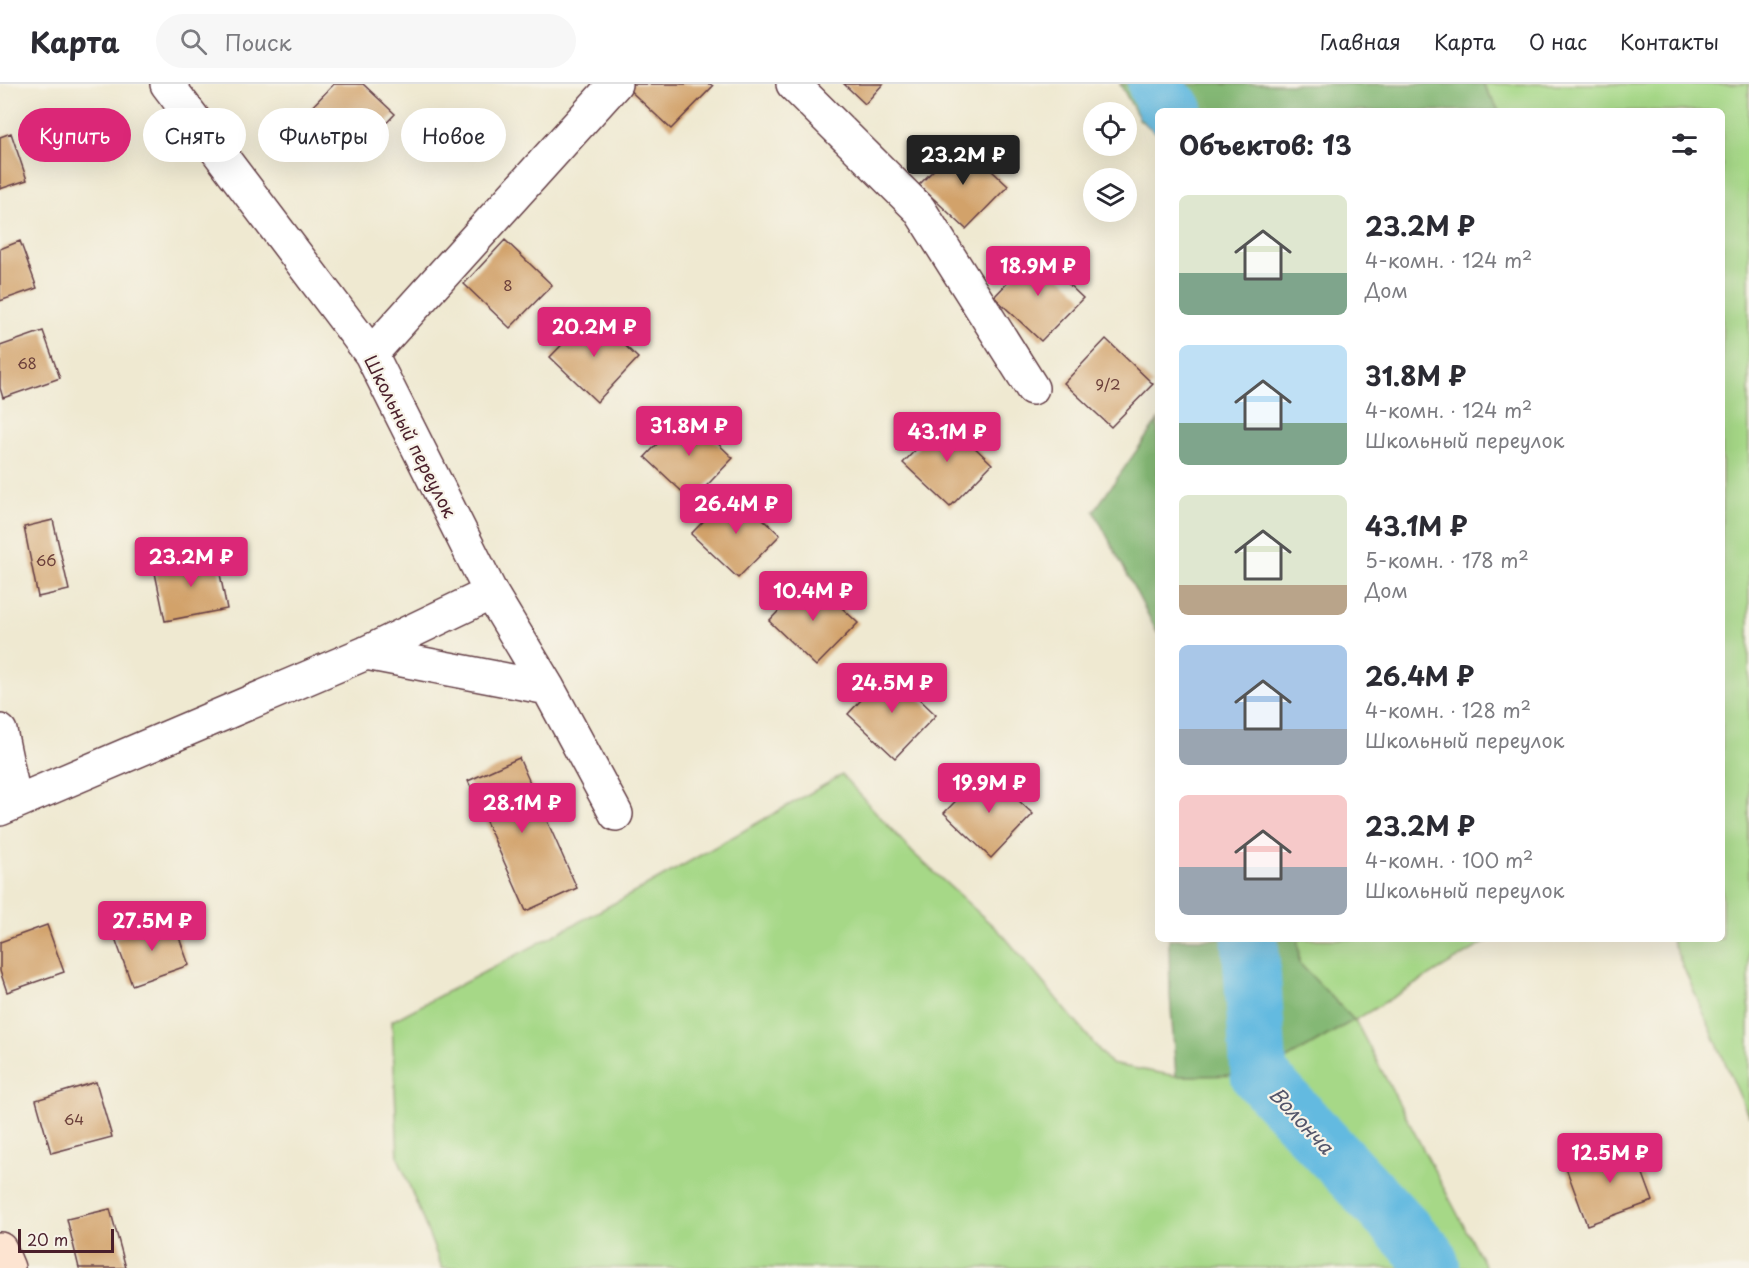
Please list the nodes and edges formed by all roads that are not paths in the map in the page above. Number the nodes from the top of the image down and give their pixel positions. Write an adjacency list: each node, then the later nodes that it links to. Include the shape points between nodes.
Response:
1 (167, 84): 4 (street, Школьный переулок)
2 (615, 84): 4 (street)
3 (793, 84): 5 (street, via 919,209)
4 (371, 354): 6 (street, Школьный переулок)
5 (1032, 388)
6 (491, 593): 7 (street); 8 (street, Школьный переулок)
7 (366, 653): 8 (street); 10 (street)
8 (548, 688): 11 (street, Школьный переулок)
9 (0, 731): 10 (street)
10 (8, 806)
11 (616, 814)
12 (0, 1249): 13 (street)
13 (8, 1268)

